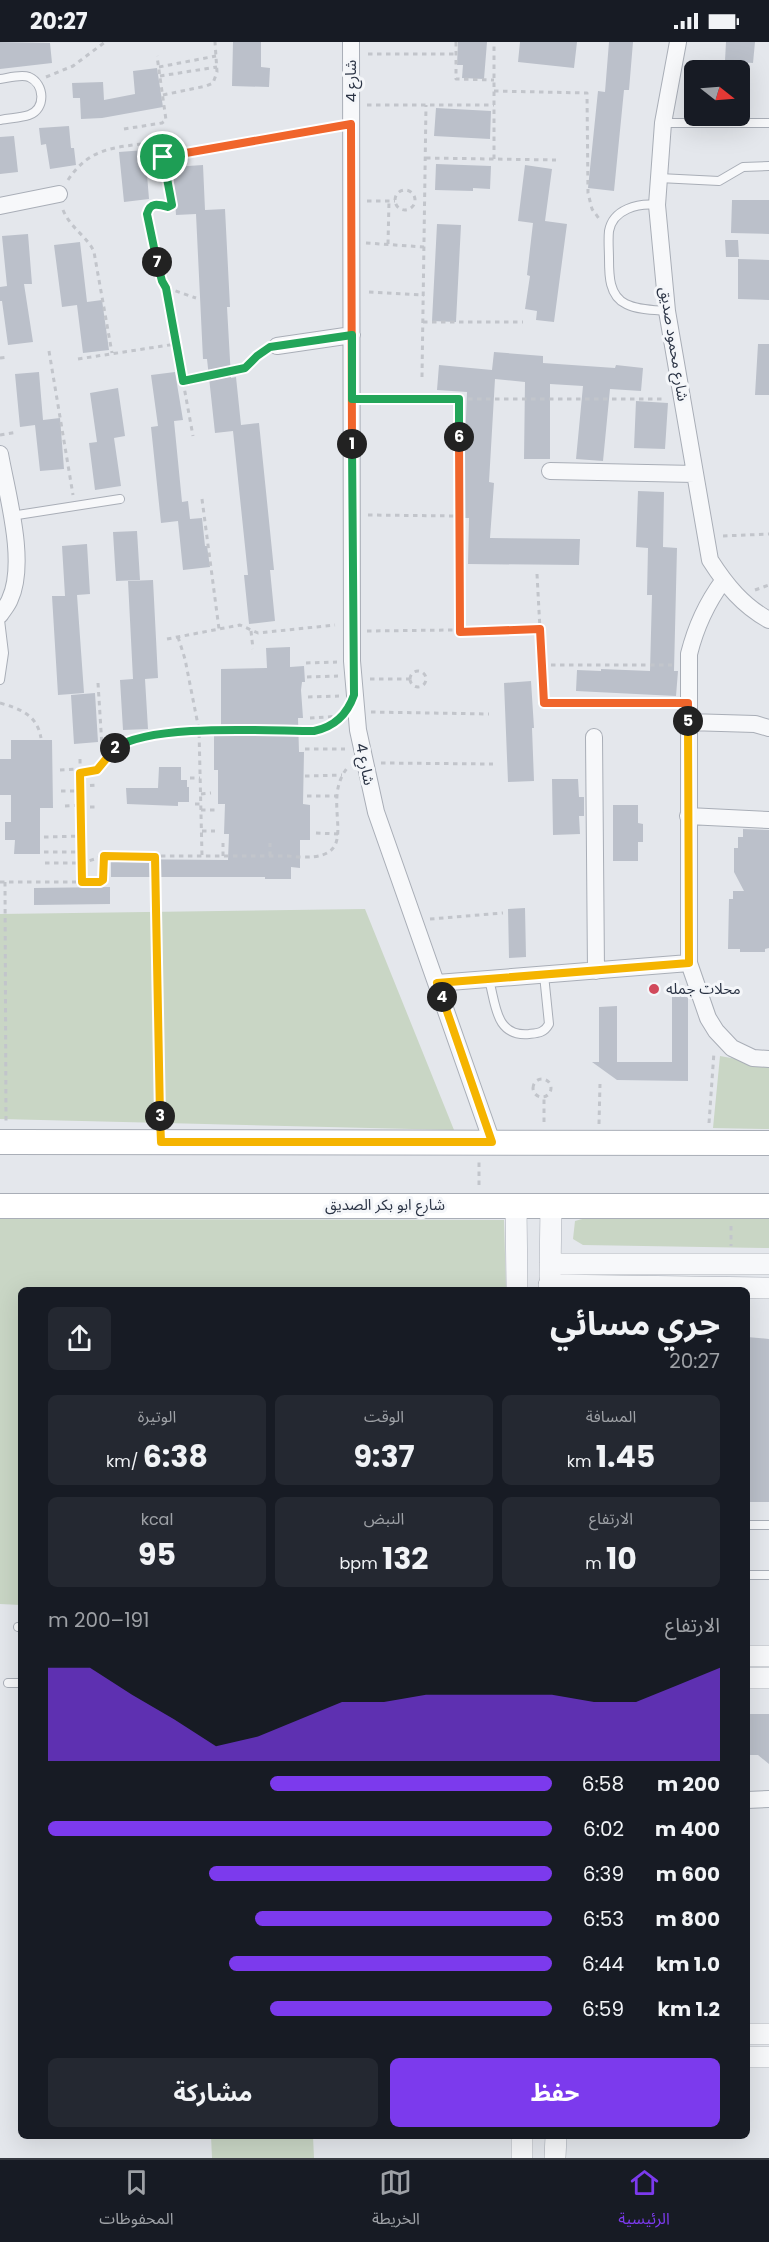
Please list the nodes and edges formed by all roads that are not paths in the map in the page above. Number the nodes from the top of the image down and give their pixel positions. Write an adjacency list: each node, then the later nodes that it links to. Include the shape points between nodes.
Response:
1 (678, 42): 5 (street, شارع محمود صديق)
2 (351, 48): 13 (street, شارع 4)
3 (0, 79): 4 (lane, via 25,76 40,87 41,101 29,115)
4 (0, 120)
5 (663, 123): 6 (lane); 8 (street, شارع محمود صديق)
6 (769, 123)
7 (769, 166): 8 (lane, via 744,167 718,181)
8 (659, 178): 10 (street, شارع محمود صديق)
9 (59, 194): 11 (street)
10 (657, 205): 12 (street, شارع محمود صديق); 12 (lane, via 628,208 616,217 609,230 609,276 613,292 624,304)
11 (0, 206)
12 (667, 311): 17 (street, شارع محمود صديق)
13 (352, 335): 14 (street); 34 (street, شارع 4, via 351,690 376,812)
14 (278, 345)
15 (0, 454): 19 (street)
16 (550, 471): 17 (street)
17 (695, 474): 20 (street, شارع محمود صديق, via 710,560)
18 (120, 499): 19 (lane)
19 (11, 516): 21 (street, via 16,543 15,582)
20 (723, 581): 23 (street, شارع محمود صديق, via 753,611); 25 (street, via 696,627 689,654)
21 (0, 615)
22 (0, 620): 24 (lane, via 4,653)
23 (769, 620)
24 (0, 680)
25 (688, 722): 26 (street); 28 (street)
26 (769, 728)
27 (594, 737): 31 (street)
28 (688, 816): 29 (street); 30 (street)
29 (769, 820)
30 (689, 963): 31 (street); 35 (street, via 716,1031 732,1048 753,1058)
31 (597, 971): 32 (street)
32 (544, 975): 33 (street); 33 (lane, via 549,1024 540,1032 524,1034 514,1034 505,1028)
33 (489, 980): 34 (street)
34 (437, 983): 37 (street, شارع 4)
35 (769, 1059)
36 (3, 1142): 37 (main road)
37 (485, 1142): 38 (main road)
38 (769, 1143)
39 (516, 1205): 40 (main road, شارع ابو بكر الصديق); 41 (main road, شارع ابو بكر الصديق); 45 (street)
40 (551, 1205): 42 (main road, شارع ابو بكر الصديق); 43 (street)
41 (0, 1206)
42 (769, 1206)
43 (550, 1264): 44 (street); 46 (street)
44 (769, 1264)
45 (517, 1287)
46 (549, 1287)
47 (750, 1288): 48 (street)
48 (769, 1288)
49 (750, 1525): 50 (lane)
50 (769, 1525)
51 (750, 1575): 52 (lane)
52 (769, 1575)
53 (750, 1678): 54 (street)
54 (769, 1678)
55 (8, 1683): 56 (lane)
56 (18, 1683)
57 (769, 1799): 58 (street)
58 (750, 1800)
59 (750, 2034): 60 (street)
60 (769, 2034)
61 (750, 2057): 62 (street)
62 (769, 2057)
63 (522, 2139): 65 (street)
64 (556, 2139): 66 (street)
65 (522, 2158)
66 (555, 2158)

